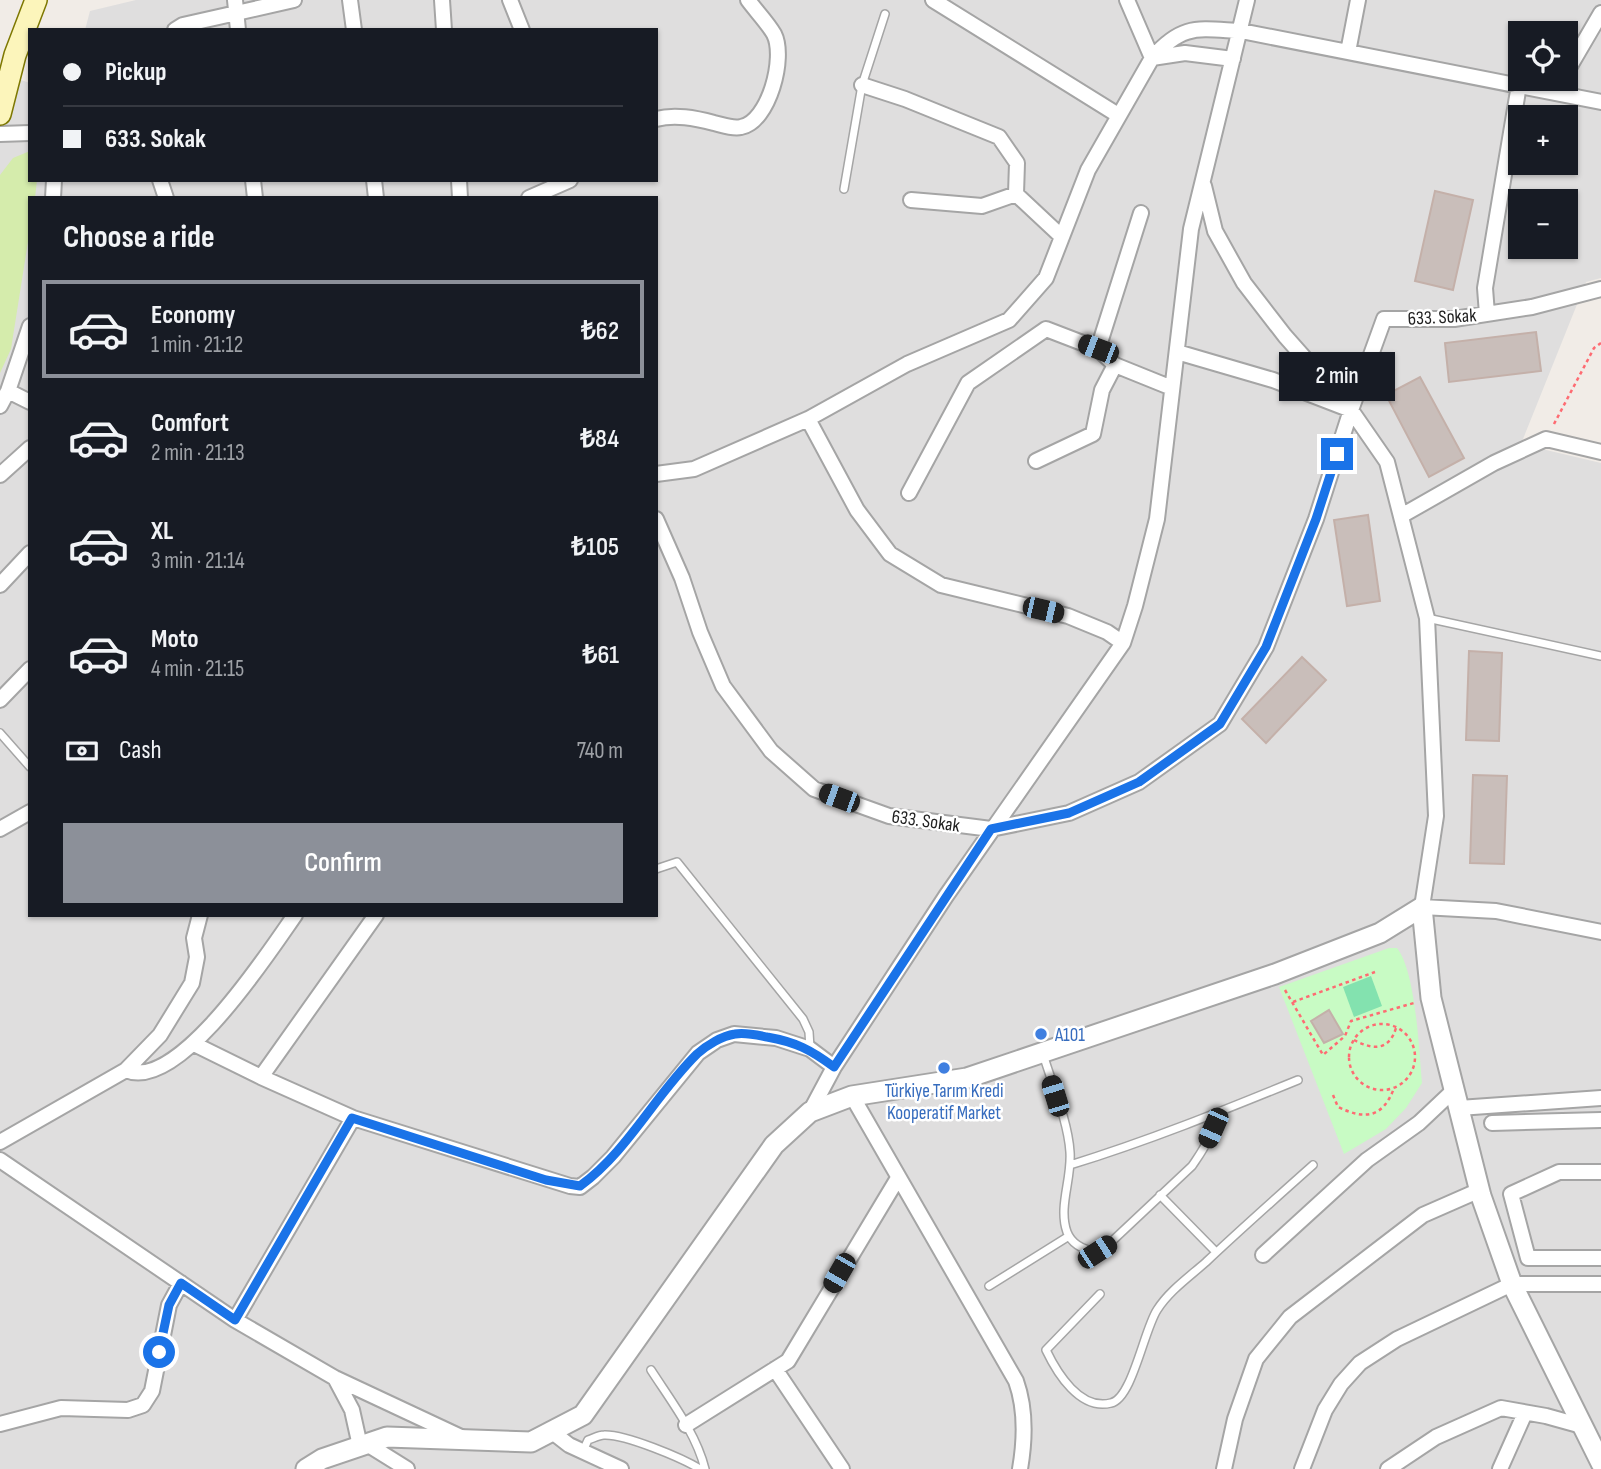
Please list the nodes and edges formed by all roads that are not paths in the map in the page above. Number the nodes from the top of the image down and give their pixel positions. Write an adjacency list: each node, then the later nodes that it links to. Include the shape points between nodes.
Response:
1 (36, 0): 29 (main road)
2 (294, 0): 11 (street)
3 (350, 0): 16 (street)
4 (442, 0): 17 (street)
5 (510, 0): 18 (street)
6 (748, 0): 31 (street, via 775,36 777,49 775,77 761,111 739,127 673,116)
7 (933, 0): 30 (street)
8 (1127, 0): 22 (street)
9 (1248, 0): 19 (street)
10 (1358, 0): 20 (street)
11 (236, 7): 14 (street); 15 (street)
12 (1601, 13): 21 (street)
13 (885, 14): 25 (lane)
14 (178, 28)
15 (238, 28)
16 (354, 28)
17 (444, 28)
18 (521, 28)
19 (1241, 32): 20 (street); 22 (street, via 1181,34 1167,41); 23 (street)
20 (1348, 52): 24 (street)
21 (1578, 52)
22 (1152, 58): 23 (street, via 1185,53); 30 (street)
23 (1233, 59): 34 (street)
24 (1508, 83)
25 (862, 85): 36 (lane); 37 (street, via 999,137 1017,163)
26 (1518, 91): 43 (street, via 1485,288)
27 (1574, 91): 28 (street)
28 (1601, 102)
29 (0, 114)
30 (1118, 114): 41 (street, via 1088,170)
31 (658, 119)
32 (28, 133): 33 (street)
33 (0, 134)
34 (1203, 183): 46 (street, via 1191,229); 52 (street, via 1215,230 1244,283)
35 (568, 187): 38 (street)
36 (844, 189)
37 (1016, 194): 39 (street, via 982,206); 41 (street)
38 (536, 196)
39 (911, 200)
40 (1141, 213): 45 (street)
41 (1062, 237): 53 (street, via 1046,278 1009,320 907,364)
42 (1601, 289): 43 (street, 633. Sokak)
43 (1487, 314): 52 (street, 633. Sokak, via 1384,319)
44 (28, 332): 49 (street)
45 (1098, 349): 47 (street); 59 (street, via 1046,329 968,383)
46 (1177, 352): 48 (street); 52 (street, via 1273,380)
47 (1115, 365): 48 (street); 56 (street, via 1102,390 1093,434)
48 (1172, 388): 65 (street, via 1157,519)
49 (8, 391): 50 (street); 51 (street)
50 (28, 401)
51 (0, 406)
52 (1351, 410): 60 (street, via 1387,461); 73 (street, 633. Sokak, via 1316,519 1266,647 1220,724 1139,782 1069,813)
53 (808, 419): 57 (street, via 694,469); 65 (street, via 857,510 890,554 941,585 1068,616)
54 (28, 450): 58 (street)
55 (1601, 452): 60 (street, via 1546,439)
56 (1036, 461)
57 (658, 474)
58 (0, 475)
59 (909, 493)
60 (1401, 516): 64 (street)
61 (658, 524): 73 (street, 633. Sokak, via 723,686 771,751 814,789 877,812)
62 (28, 555): 63 (street)
63 (0, 585)
64 (1427, 618): 66 (lane); 75 (street, via 1436,816)
65 (1122, 643): 73 (street)
66 (1601, 656)
67 (28, 671): 68 (street)
68 (0, 700)
69 (0, 733): 70 (lane)
70 (28, 765)
71 (28, 813): 72 (street)
72 (0, 829)
73 (991, 829): 83 (street)
74 (658, 868): 81 (lane, via 677,862 803,1019)
75 (1422, 907): 79 (street, via 1496,911); 82 (street, via 1380,933 1275,974); 89 (street, via 1431,998)
76 (199, 917): 84 (street, via 192,983 160,1035)
77 (294, 917): 80 (street, via 255,974)
78 (375, 917): 85 (street)
79 (1601, 932)
80 (194, 1044): 84 (street, via 142,1074); 85 (street)
81 (810, 1049): 83 (street); 92 (street, via 753,1034 717,1040 698,1054 613,1157 580,1186 546,1180)
82 (1042, 1053): 87 (street, via 967,1078); 97 (lane, via 1068,1138)
83 (834, 1067): 90 (street)
84 (125, 1070): 95 (street)
85 (261, 1077): 92 (street)
86 (1298, 1080): 91 (lane)
87 (852, 1096): 90 (street); 100 (street)
88 (1601, 1098): 89 (street)
89 (1456, 1099): 101 (street); 105 (street, via 1367,1160)
90 (810, 1112): 120 (street, via 774,1145 583,1415)
91 (1209, 1117): 97 (lane); 102 (lane, via 1213,1128 1203,1151)
92 (352, 1118): 112 (street)
93 (1601, 1120): 94 (street)
94 (1492, 1123)
95 (0, 1142)
96 (0, 1160): 107 (street)
97 (1070, 1164): 103 (lane, via 1063,1219)
98 (1313, 1165): 104 (lane)
99 (1601, 1172): 106 (street, via 1559,1172 1511,1194 1528,1258)
100 (898, 1178): 113 (street, via 788,1361); 130 (street, via 1016,1381 1023,1419)
101 (1480, 1190): 108 (street); 131 (street, via 1423,1215 1290,1317 1256,1359)
102 (1160, 1195): 103 (lane, via 1097,1252); 104 (lane)
103 (1069, 1236): 110 (lane)
104 (1216, 1252): 111 (lane, via 1157,1309 1125,1392 1108,1404 1091,1401 1070,1388 1046,1350)
105 (1263, 1255)
106 (1601, 1258)
107 (181, 1283): 112 (street); 117 (street, via 169,1305 152,1391 143,1405 128,1410 61,1408)
108 (1512, 1284): 109 (street); 119 (street); 132 (street, via 1397,1339 1360,1363 1325,1410)
109 (1601, 1284)
110 (989, 1286)
111 (1100, 1294)
112 (235, 1320): 115 (street)
113 (775, 1369): 118 (street); 129 (street)
114 (650, 1370): 118 (lane)
115 (335, 1378): 121 (street); 122 (street)
116 (1525, 1412): 119 (street); 133 (street, via 1501,1408 1436,1437); 134 (street)
117 (0, 1424)
118 (686, 1425): 128 (lane, via 701,1454)
119 (1582, 1426): 124 (street)
120 (551, 1431): 121 (street, via 531,1441); 123 (street)
121 (465, 1439): 122 (street, via 387,1437)
122 (363, 1445): 125 (street); 126 (street)
123 (582, 1452): 127 (street); 128 (lane, via 589,1440 606,1435)
124 (1601, 1463)
125 (306, 1469)
126 (407, 1469)
127 (621, 1469)
128 (702, 1469)
129 (842, 1469)
130 (1020, 1469)
131 (1224, 1469)
132 (1303, 1469)
133 (1388, 1469)
134 (1500, 1469)

